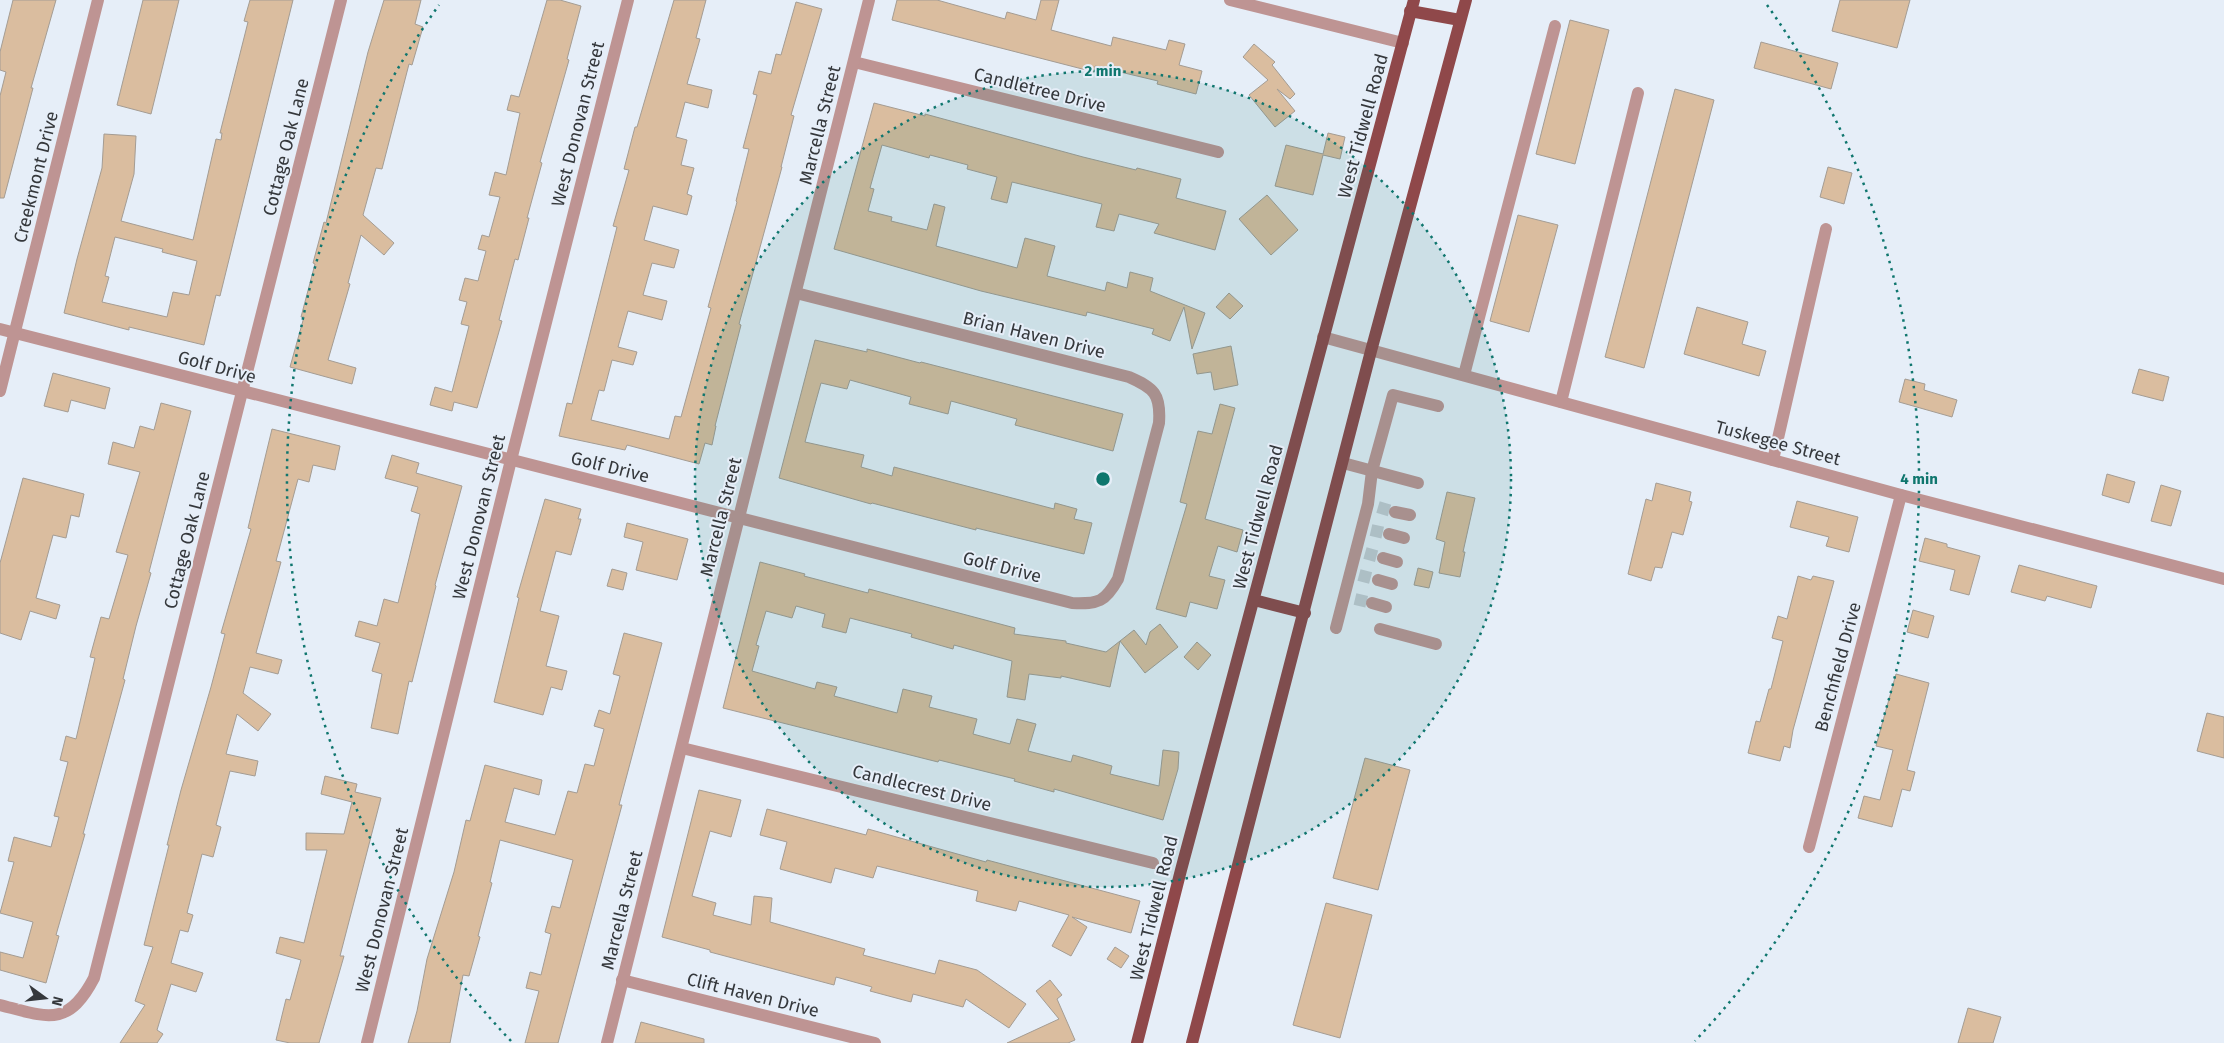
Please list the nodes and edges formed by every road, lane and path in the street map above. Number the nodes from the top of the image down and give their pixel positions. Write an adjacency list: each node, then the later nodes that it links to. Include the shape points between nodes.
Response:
1 (98, 0): 17 (street, Creekmont Drive)
2 (341, 0): 22 (street, Cottage Oak Lane)
3 (628, 0): 25 (street, West Donovan Street)
4 (869, 0): 11 (street, Marcella Street)
5 (1230, 0): 10 (street)
6 (1466, 0): 8 (main road)
7 (1412, 5): 8 (main road); 10 (main road, West Tidwell Road)
8 (1460, 20): 19 (main road)
9 (1555, 26): 20 (street)
10 (1403, 43): 18 (main road, West Tidwell Road)
11 (854, 62): 13 (street, Candletree Drive); 15 (street, Marcella Street)
12 (1638, 93): 23 (street)
13 (1218, 152)
14 (1826, 229): 26 (street)
15 (796, 293): 31 (street, Brian Haven Drive, via 1144,383 1155,392 1160,406 1159,423); 34 (street, Marcella Street)
16 (0, 329): 17 (street, Golf Drive)
17 (15, 333): 21 (street, Creekmont Drive); 22 (street, Golf Drive)
18 (1323, 337): 19 (street, Tuskegee Street); 42 (main road, West Tidwell Road)
19 (1371, 351): 20 (street, Tuskegee Street); 27 (main road)
20 (1464, 375): 23 (street, Tuskegee Street)
21 (0, 391)
22 (242, 392): 25 (street, Golf Drive); 53 (street, Cottage Oak Lane, via 94,978 74,1009 57,1015 37,1014)
23 (1561, 402): 26 (street, Tuskegee Street)
24 (1438, 406): 28 (street, via 1392,395)
25 (511, 460): 34 (street, Golf Drive); 54 (street, West Donovan Street)
26 (1773, 460): 30 (street, Tuskegee Street)
27 (1343, 463): 28 (street); 45 (main road)
28 (1372, 471): 29 (street); 46 (street, via 1373,506 1350,598)
29 (1418, 483)
30 (1901, 495): 39 (street, Tuskegee Street); 50 (street, Benchfield Drive)
31 (1140, 496): 34 (street, Golf Drive, via 1118,579 1108,595 1094,604 1072,603)
32 (1395, 512): 33 (street)
33 (1410, 516)
34 (739, 517): 49 (street, Marcella Street)
35 (1389, 534): 36 (street)
36 (1404, 538)
37 (1383, 558): 38 (street)
38 (1398, 562)
39 (2224, 579)
40 (1378, 580): 41 (street)
41 (1392, 584)
42 (1254, 600): 45 (main road); 57 (main road, West Tidwell Road)
43 (1372, 603): 44 (street)
44 (1386, 607)
45 (1304, 613): 58 (main road)
46 (1336, 628)
47 (1380, 629): 48 (street)
48 (1436, 644)
49 (682, 748): 51 (street, Candlecrest Drive); 52 (street, Marcella Street)
50 (1809, 847)
51 (1153, 863)
52 (622, 980): 55 (street, Marcella Street); 56 (street, Clift Haven Drive)
53 (0, 1004)
54 (367, 1043)
55 (606, 1043)
56 (875, 1043)
57 (1137, 1043)
58 (1192, 1043)

